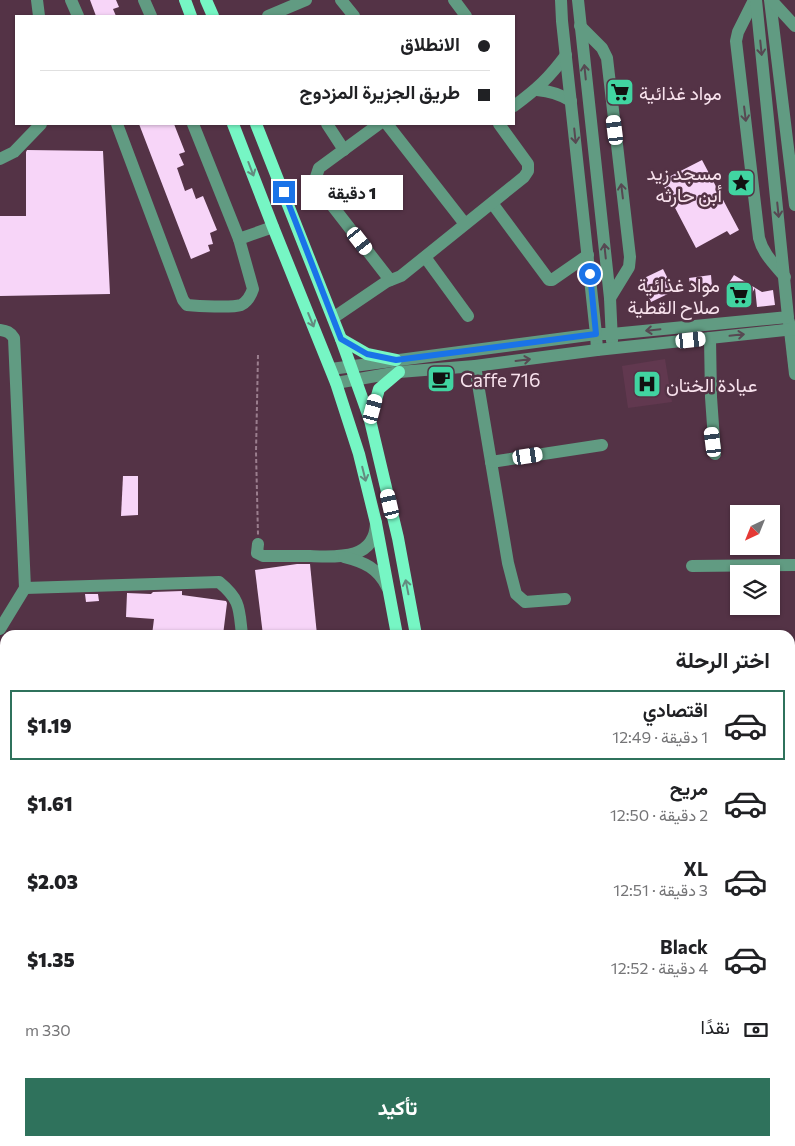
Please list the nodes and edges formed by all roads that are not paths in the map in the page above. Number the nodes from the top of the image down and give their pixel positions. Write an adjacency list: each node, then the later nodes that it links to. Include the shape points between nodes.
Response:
1 (36, 0): 13 (street)
2 (72, 0): 14 (street)
3 (144, 0): 15 (street)
4 (184, 0): 16 (main road)
5 (206, 0): 17 (main road)
6 (306, 0): 18 (street)
7 (341, 0): 19 (street)
8 (454, 0): 20 (street)
9 (561, 0): 23 (street)
10 (578, 0): 21 (street)
11 (755, 0): 45 (street, one-way to 45); 45 (street, one-way to 45, via 736,41 759,238 767,256)
12 (771, 0): 22 (street); 39 (street)
13 (39, 15)
14 (78, 15)
15 (151, 15)
16 (191, 15)
17 (213, 15)
18 (270, 15)
19 (353, 15)
20 (465, 15)
21 (580, 26): 47 (street, one-way to 21); 47 (street, one-way to 21, via 629,267 630,257 607,58 602,48)
22 (795, 26)
23 (566, 55): 24 (street); 25 (street)
24 (537, 90): 25 (street, via 549,91); 26 (street)
25 (571, 101): 43 (street, one-way to 43)
26 (515, 105)
27 (40, 125): 37 (street, via 14,152)
28 (118, 125): 42 (street, via 187,305 241,305 250,297 253,289)
29 (193, 125): 42 (street)
30 (233, 125): 41 (main road, one-way to 41)
31 (256, 125): 49 (main road)
32 (327, 125): 36 (street)
33 (378, 125): 36 (street)
34 (388, 125): 40 (street)
35 (500, 125): 38 (street, via 526,162 528,171)
36 (344, 150): 46 (street, via 319,168 317,186)
37 (0, 159)
38 (492, 203): 40 (street); 43 (street, via 549,280)
39 (795, 205)
40 (465, 224): 44 (street)
41 (273, 227): 42 (street); 61 (main road, one-way to 61)
42 (239, 239)
43 (588, 255): 52 (street)
44 (425, 257): 46 (street, via 401,276); 48 (street)
45 (785, 277): 50 (street)
46 (390, 280): 49 (street)
47 (610, 298): 53 (street)
48 (468, 316)
49 (333, 318): 55 (main road)
50 (792, 323): 53 (street, one-way to 53); 54 (street, one-way to 50); 62 (street)
51 (0, 330): 74 (street, via 11,333 14,338)
52 (596, 334): 53 (street); 57 (street); 59 (street)
53 (612, 334): 56 (street)
54 (710, 338): 56 (street); 67 (street, via 710,397)
55 (341, 339): 58 (main road); 59 (main road)
56 (614, 348): 57 (street)
57 (597, 350): 60 (street, one-way to 57)
58 (351, 366): 59 (street); 61 (street); 63 (main road)
59 (398, 366): 60 (street); 63 (street); 65 (main road, via 379,389)
60 (475, 366): 68 (street)
61 (331, 370): 64 (main road)
62 (795, 374)
63 (356, 379): 64 (street); 65 (main road)
64 (336, 383): 69 (main road, one-way to 69)
65 (370, 420): 80 (main road, one-way to 65, via 398,538)
66 (602, 445): 68 (street)
67 (715, 454)
68 (491, 462): 76 (street, via 516,594 525,602)
69 (376, 522): 71 (street, via 376,532 371,541 355,554); 75 (main road)
70 (258, 544): 71 (street, via 258,553 263,556)
71 (342, 557): 75 (street, via 359,561 374,570 381,576)
72 (795, 565): 73 (street)
73 (692, 566)
74 (25, 588): 77 (street); 78 (street, via 220,582 231,592 238,606)
75 (390, 598): 79 (main road)
76 (565, 599)
77 (0, 629)
78 (241, 630)
79 (396, 630)
80 (415, 630)

